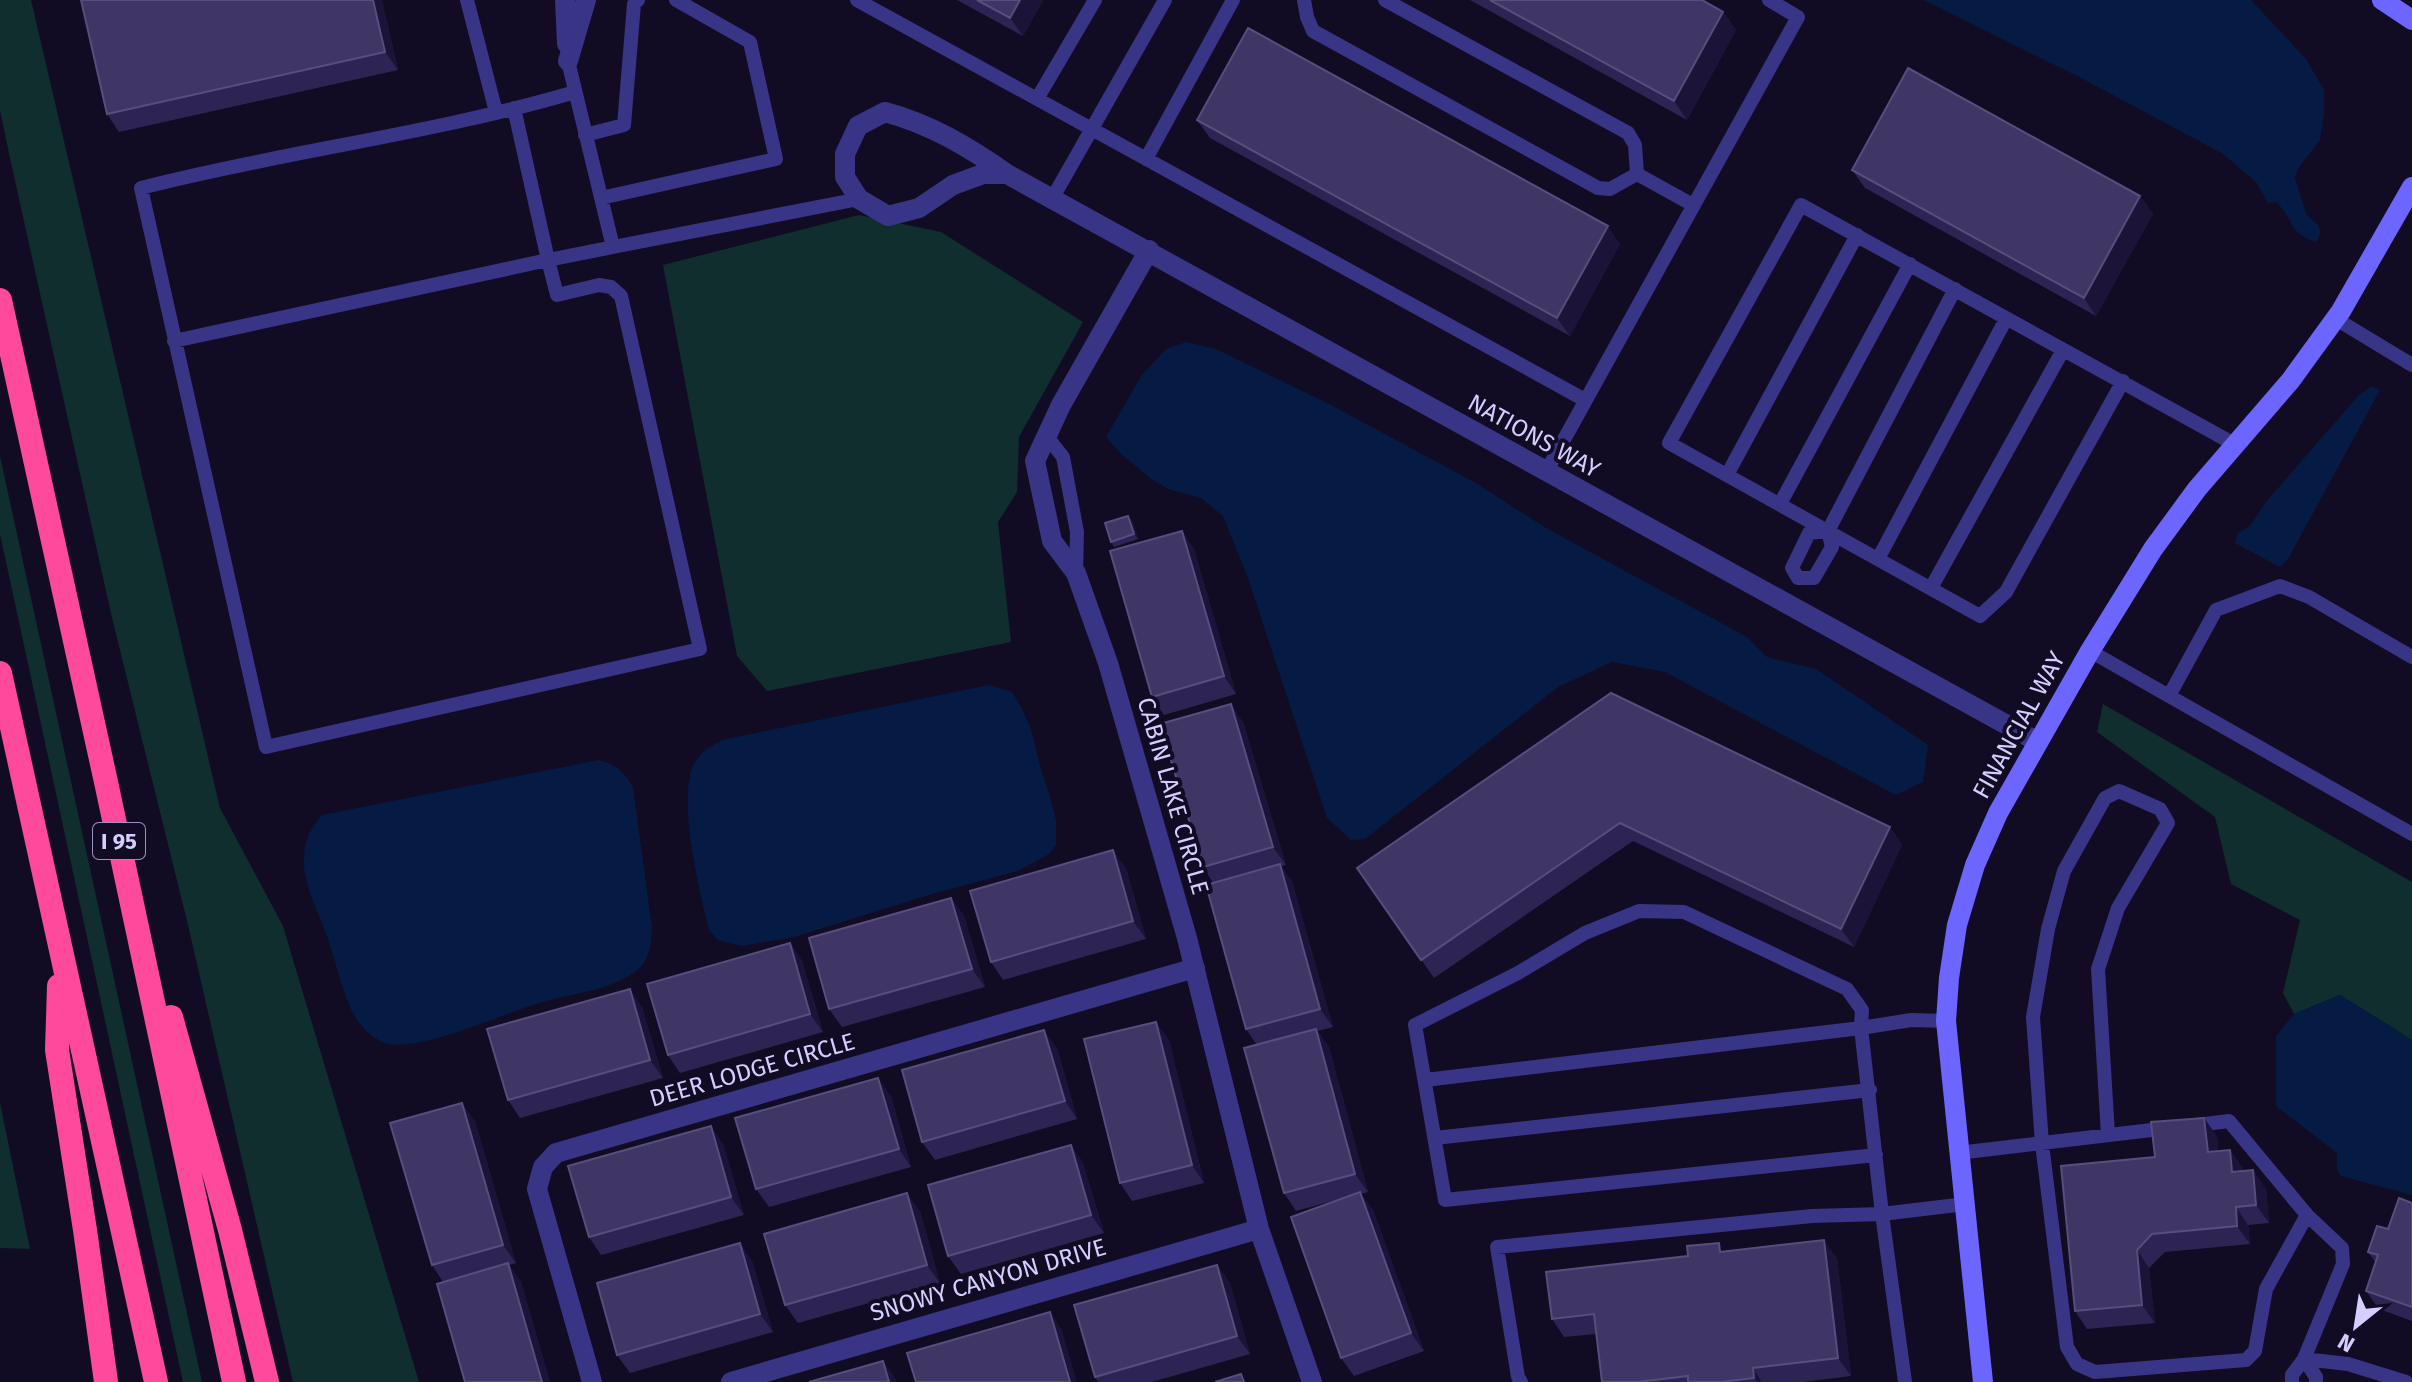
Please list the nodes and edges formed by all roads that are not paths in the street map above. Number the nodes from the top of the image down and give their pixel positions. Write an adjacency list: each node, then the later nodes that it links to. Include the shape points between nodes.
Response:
1 (467, 0): 19 (lane)
2 (565, 0): 15 (street)
3 (586, 0): 15 (street)
4 (638, 0): 21 (lane, via 624,125)
5 (676, 0): 26 (lane, via 750,42 776,159)
6 (857, 0): 17 (lane)
7 (1095, 0): 17 (lane)
8 (1165, 0): 20 (lane)
9 (1233, 0): 22 (lane)
10 (1304, 0): 24 (lane, via 1313,31 1598,188 1610,189)
11 (1385, 0): 24 (lane, via 1628,133 1635,145)
12 (1769, 0): 29 (lane, via 1798,17)
13 (2382, 0): 14 (street)
14 (2412, 20)
15 (568, 61): 16 (lane)
16 (575, 92): 18 (lane); 21 (lane)
17 (1037, 99): 20 (lane)
18 (514, 108): 19 (lane); 33 (lane)
19 (496, 112): 39 (lane, via 141,188)
20 (1092, 129): 22 (lane); 28 (lane)
21 (585, 135): 26 (lane)
22 (1146, 159): 43 (lane)
23 (1007, 174): 27 (street, via 983,174 953,185 919,208 888,216); 27 (street, NATIONS WAY, via 975,151 914,120 885,112 858,126 845,154 845,177); 28 (street, NATIONS WAY)
24 (1637, 174): 29 (lane)
25 (2412, 187): 38 (street, FINANCIAL WAY)
26 (601, 198): 31 (lane)
27 (859, 199): 31 (lane)
28 (1052, 199): 32 (street, NATIONS WAY)
29 (1693, 205): 43 (lane)
30 (1857, 235): 34 (lane); 47 (lane); 47 (lane, via 1801,205 1669,443)
31 (613, 247): 33 (lane)
32 (1149, 250): 44 (street, CABIN LAKE CIRCLE, via 1061,405); 46 (street, NATIONS WAY)
33 (548, 260): 39 (lane); 39 (lane, via 557,295 599,285 621,296 700,649 266,747)
34 (1910, 264): 35 (lane); 48 (lane)
35 (1955, 289): 37 (lane); 49 (lane)
36 (0, 300): 60 (highway, I 95)
37 (2006, 319): 40 (lane); 50 (lane)
38 (2336, 319): 41 (lane); 45 (street, FINANCIAL WAY)
39 (174, 341)
40 (2063, 350): 42 (lane); 53 (lane)
41 (2412, 365)
42 (2123, 381): 45 (lane); 53 (lane, via 2006,592 1980,616)
43 (1585, 400): 46 (lane)
44 (1048, 438): 51 (lane, via 1063,457 1077,532); 51 (street, CABIN LAKE CIRCLE, via 1035,461 1052,541)
45 (2236, 445): 55 (street, FINANCIAL WAY, via 2153,549)
46 (1546, 472): 54 (street, NATIONS WAY)
47 (1727, 475): 48 (lane)
48 (1780, 504): 49 (lane)
49 (1828, 531): 50 (lane); 52 (lane, via 1832,547 1814,578); 52 (lane, via 1809,533 1792,568)
50 (1878, 559): 53 (lane)
51 (1076, 573): 63 (street, CABIN LAKE CIRCLE, via 1108,663)
52 (1798, 578): 54 (lane)
53 (1931, 588)
54 (1785, 603): 59 (street, NATIONS WAY)
55 (2090, 651): 58 (lane); 59 (street, FINANCIAL WAY)
56 (2412, 657): 58 (lane, via 2309,597 2280,586 2216,610)
57 (0, 673): 62 (highway)
58 (2169, 696): 61 (lane)
59 (2038, 742): 64 (street, FINANCIAL WAY, via 1975,865 1957,925)
60 (106, 782): 80 (highway, I 95); 81 (highway)
61 (2412, 834)
62 (60, 952): 78 (highway, via 57,1050); 79 (highway)
63 (1195, 968): 76 (street, CABIN LAKE CIRCLE); 82 (street, DEER LODGE CIRCLE, via 556,1153 543,1167 537,1189)
64 (1946, 1021): 65 (lane); 71 (street, FINANCIAL WAY)
65 (1861, 1028): 66 (lane); 66 (lane, via 1862,1010 1847,989 1684,912 1639,911 1585,933 1415,1025); 67 (lane)
66 (1425, 1080): 69 (lane)
67 (1870, 1090): 69 (lane); 72 (lane)
68 (2108, 1135): 70 (lane); 70 (lane, via 2098,969 2118,908 2168,823 2160,809 2119,791 2105,798 2064,871 2048,929 2033,1017); 75 (lane, via 2229,1121)
69 (1435, 1138): 72 (lane, via 1445,1200)
70 (2042, 1144): 71 (lane); 75 (lane, via 2067,1347 2077,1364 2095,1372 2246,1360 2255,1351 2266,1289)
71 (1958, 1153): 73 (street, FINANCIAL WAY)
72 (1876, 1155): 74 (lane)
73 (1965, 1204): 74 (lane); 87 (street, FINANCIAL WAY)
74 (1882, 1214): 85 (lane, via 1497,1247); 86 (lane)
75 (2307, 1215): 77 (lane, via 2342,1248 2343,1264)
76 (1259, 1229): 83 (street, SNOWY CANYON DRIVE); 84 (street, CABIN LAKE CIRCLE)
77 (2304, 1359): 88 (lane); 89 (lane); 90 (lane, via 2348,1364)
78 (106, 1382)
79 (156, 1382)
80 (234, 1382)
81 (267, 1382)
82 (592, 1382)
83 (731, 1382)
84 (1312, 1382)
85 (1521, 1382)
86 (1905, 1382)
87 (1983, 1382)
88 (2292, 1382)
89 (2316, 1382)
90 (2406, 1382)

